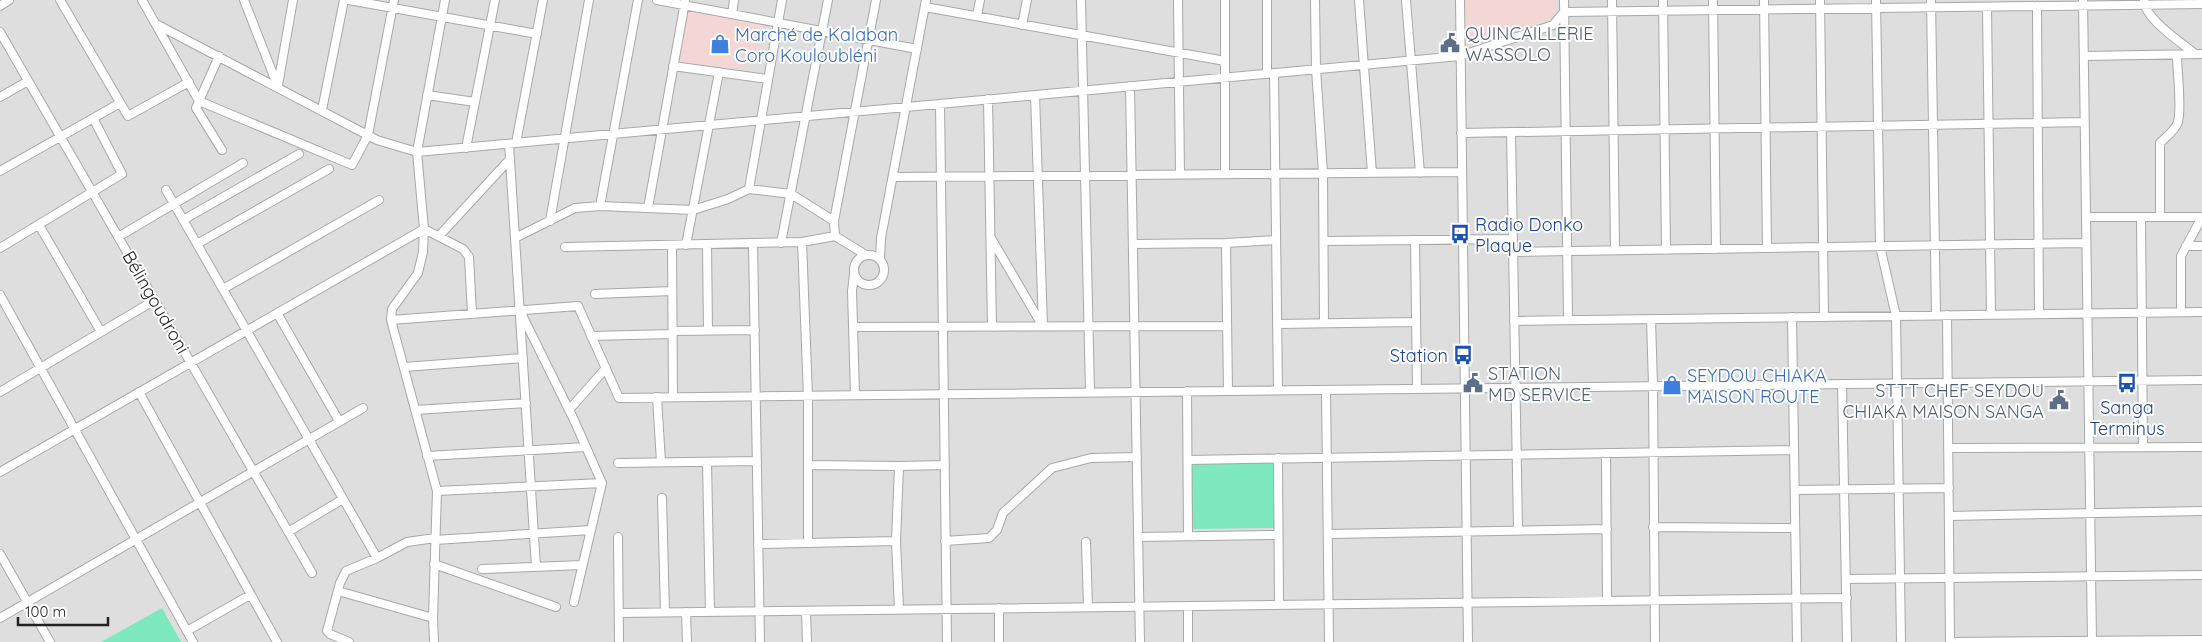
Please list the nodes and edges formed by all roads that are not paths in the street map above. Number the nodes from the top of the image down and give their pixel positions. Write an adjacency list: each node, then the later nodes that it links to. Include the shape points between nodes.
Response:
1 (9, 0): 44 (street)
2 (60, 0): 93 (street)
3 (142, 0): 57 (street)
4 (244, 0): 85 (street)
5 (294, 0): 85 (street)
6 (344, 0): 96 (street)
7 (349, 0): 38 (street)
8 (445, 0): 55 (street)
9 (495, 0): 59 (street)
10 (543, 0): 62 (street)
11 (589, 0): 119 (street)
12 (638, 0): 116 (street)
13 (657, 0): 34 (street)
14 (734, 0): 53 (street)
15 (782, 0): 56 (street)
16 (828, 0): 60 (street)
17 (876, 0): 64 (street)
18 (980, 0): 54 (street)
19 (1027, 0): 58 (street)
20 (1082, 0): 63 (street)
21 (1176, 0): 66 (street)
22 (1225, 0): 73 (street)
23 (1267, 0): 78 (street)
24 (1315, 0): 76 (street)
25 (1359, 0): 74 (street)
26 (1406, 0): 72 (street)
27 (1460, 0): 70 (street)
28 (1564, 0): 52 (street)
29 (1612, 0): 50 (street)
30 (1663, 0): 51 (street)
31 (1713, 0): 48 (street)
32 (1764, 0): 49 (street)
33 (1820, 0): 47 (street)
34 (685, 3): 53 (street); 75 (street)
35 (2027, 3): 45 (street); 46 (street)
36 (2083, 3): 37 (street); 45 (street); 71 (street)
37 (2144, 3): 43 (street); 67 (street, via 2156,21)
38 (393, 4): 55 (street); 117 (street)
39 (926, 4): 54 (street); 65 (street)
40 (1876, 4): 41 (street); 47 (street); 106 (street)
41 (1931, 4): 42 (street); 105 (street)
42 (1970, 4): 46 (street)
43 (2202, 4)
44 (0, 6)
45 (2037, 6): 102 (street)
46 (1987, 7): 103 (street)
47 (1820, 9): 49 (street); 107 (street)
48 (1713, 10): 49 (street); 51 (street); 108 (street)
49 (1764, 10): 109 (street)
50 (1612, 11): 51 (street); 52 (street); 112 (street)
51 (1663, 11): 110 (street)
52 (1564, 12): 70 (street, via 1554,25); 113 (street)
53 (732, 14): 56 (street)
54 (977, 16): 58 (street)
55 (442, 17): 59 (street); 87 (street)
56 (778, 23): 60 (street); 80 (street)
57 (156, 24): 69 (street); 82 (street)
58 (1022, 25): 63 (street)
59 (490, 26): 62 (street); 92 (street)
60 (822, 31): 64 (street); 98 (street)
61 (0, 32): 81 (street, Bélingoudroni)
62 (537, 34): 120 (street)
63 (1082, 36): 66 (street); 86 (street)
64 (868, 40): 65 (street); 97 (street)
65 (917, 49): 95 (street)
66 (1179, 53): 73 (street); 83 (street)
67 (2199, 54): 68 (street)
68 (2177, 55): 71 (street); 154 (street, via 2178,123 2160,143)
69 (219, 56): 85 (street); 91 (street)
70 (1460, 56): 72 (street); 115 (street)
71 (2084, 56): 101 (street)
72 (1411, 60): 74 (street); 132 (street)
73 (1225, 61): 79 (street)
74 (1364, 65): 76 (street); 131 (street)
75 (673, 66): 77 (street); 111 (street)
76 (1316, 69): 78 (street); 130 (street)
77 (719, 72): 80 (street); 104 (street)
78 (1270, 73): 79 (street); 135 (street)
79 (1225, 77): 83 (street); 134 (street)
80 (768, 79): 100 (street)
81 (28, 81): 89 (street); 118 (street, Bélingoudroni)
82 (189, 82): 91 (street); 93 (street, via 128,116)
83 (1179, 82): 84 (street); 133 (street)
84 (1130, 86): 86 (street); 137 (street)
85 (278, 87): 96 (street)
86 (1084, 91): 88 (street); 136 (street)
87 (427, 95): 92 (street); 123 (street)
88 (1036, 95): 90 (street); 140 (street)
89 (0, 97)
90 (988, 99): 94 (street); 139 (street)
91 (199, 101): 117 (street, via 352,165); 122 (street, via 196,108)
92 (475, 102): 121 (street)
93 (120, 103): 99 (street)
94 (940, 104): 95 (street); 138 (street)
95 (906, 107): 97 (street); 141 (street)
96 (322, 110): 117 (street)
97 (854, 112): 98 (street); 157 (street)
98 (805, 116): 100 (street); 145 (street)
99 (93, 118): 118 (street); 144 (street, via 122,174)
100 (761, 120): 104 (street); 142 (street)
101 (2084, 122): 102 (street); 152 (street)
102 (2038, 123): 103 (street); 178 (street)
103 (1988, 124): 105 (street); 182 (street)
104 (709, 125): 111 (street); 150 (street)
105 (1933, 125): 106 (street); 185 (street)
106 (1878, 126): 107 (street); 184 (street)
107 (1821, 127): 109 (street); 189 (street)
108 (1715, 128): 109 (street); 110 (street); 192 (street)
109 (1766, 128): 191 (street)
110 (1664, 129): 112 (street); 194 (street)
111 (661, 130): 116 (street); 149 (street)
112 (1614, 130): 113 (street); 193 (street)
113 (1565, 131): 114 (street); 195 (street)
114 (1511, 132): 115 (street); 166 (street)
115 (1461, 133): 129 (street)
116 (613, 134): 119 (street); 148 (street)
117 (368, 135): 123 (street)
118 (60, 137): 128 (street); 144 (street, Bélingoudroni)
119 (564, 139): 120 (street); 156 (street)
120 (513, 144): 121 (street); 125 (street)
121 (466, 148): 123 (street)
122 (222, 150)
123 (417, 152): 159 (street)
124 (299, 154): 155 (street)
125 (510, 159): 160 (street); 164 (street)
126 (243, 163): 147 (street)
127 (329, 169): 175 (street)
128 (0, 171)
129 (1461, 172): 132 (street); 167 (street)
130 (1323, 173): 131 (street); 135 (street); 170 (street)
131 (1372, 173): 132 (street)
132 (1420, 173)
133 (1180, 174): 134 (street); 137 (street)
134 (1225, 174): 135 (street)
135 (1275, 174): 168 (street)
136 (1085, 175): 137 (street); 140 (street); 230 (street)
137 (1132, 175): 177 (street)
138 (941, 176): 139 (street); 141 (street); 234 (street)
139 (989, 176): 140 (street); 163 (street)
140 (1038, 176): 229 (street)
141 (894, 177): 165 (street)
142 (749, 189): 145 (street); 150 (street)
143 (166, 190): 147 (street)
144 (92, 192): 158 (street); 162 (street, Bélingoudroni)
145 (790, 194): 157 (street); 173 (street)
146 (379, 200): 202 (street)
147 (174, 204): 155 (street); 162 (street)
148 (600, 206): 149 (street); 156 (street, via 575,208)
149 (648, 208): 150 (street)
150 (693, 210): 181 (street)
151 (2202, 216): 154 (street); 186 (street)
152 (2086, 217): 153 (street); 179 (street)
153 (2141, 217): 154 (street); 212 (street)
154 (2160, 217)
155 (183, 220): 175 (street)
156 (550, 221): 164 (street)
157 (834, 221): 161 (street)
158 (39, 225): 190 (street); 239 (street)
159 (424, 229): 160 (street); 211 (street); 223 (street, via 418,273 392,309)
160 (439, 236): 213 (street, via 463,249 469,257)
161 (834, 236): 171 (street); 183 (street)
162 (118, 237): 207 (street, Bélingoudroni)
163 (990, 237): 229 (street); 235 (street)
164 (515, 238): 208 (street)
165 (882, 238): 197 (street); 198 (street)
166 (1513, 238): 167 (street); 196 (street)
167 (1462, 239): 169 (street); 257 (street)
168 (1276, 240): 174 (street); 228 (street)
169 (1415, 240): 170 (street); 226 (street)
170 (1324, 241): 227 (street)
171 (802, 242): 173 (street); 269 (street)
172 (753, 243): 173 (street); 176 (street); 238 (street)
173 (781, 243)
174 (1226, 243): 177 (street); 232 (street)
175 (197, 244): 202 (street)
176 (707, 244): 181 (street); 237 (street)
177 (1133, 244): 231 (street)
178 (2039, 244): 179 (street); 182 (street); 214 (street)
179 (2086, 244): 215 (street)
180 (672, 245): 181 (street); 188 (street); 203 (street)
181 (686, 245)
182 (1990, 245): 185 (street); 218 (street)
183 (849, 246): 197 (street); 199 (street)
184 (1880, 246): 185 (street); 189 (street); 219 (street)
185 (1935, 246): 216 (street)
186 (2186, 246): 187 (street); 209 (street, via 2180,256)
187 (2202, 246)
188 (565, 247)
189 (1823, 247): 191 (street); 221 (street)
190 (0, 248)
191 (1767, 248): 192 (street)
192 (1716, 249): 194 (street)
193 (1615, 250): 194 (street); 195 (street)
194 (1666, 250)
195 (1567, 251): 196 (street); 225 (street)
196 (1513, 252): 224 (street)
197 (868, 254): 198 (street); 199 (street)
198 (880, 259): 201 (street, via 884,265 882,278 872,285)
199 (856, 262): 200 (street)
200 (854, 274): 201 (street); 204 (street)
201 (861, 283): 204 (street)
202 (223, 289): 236 (street)
203 (672, 291): 206 (street); 240 (street)
204 (852, 291): 233 (street)
205 (0, 294): 245 (street)
206 (595, 294)
207 (155, 300): 239 (street); 243 (street, Bélingoudroni)
208 (520, 311): 213 (street); 241 (street, via 578,306); 242 (street); 275 (street)
209 (2181, 312): 210 (street); 212 (street)
210 (2202, 312)
211 (277, 313): 236 (street); 276 (street)
212 (2142, 313): 215 (street); 249 (street)
213 (472, 314): 223 (street)
214 (2039, 314): 215 (street); 218 (street)
215 (2087, 314): 248 (street)
216 (1936, 315): 217 (street); 219 (street)
217 (1947, 315): 218 (street); 251 (street)
218 (1991, 315)
219 (1896, 316): 221 (street); 250 (street)
220 (1792, 317): 221 (street); 222 (street); 252 (street)
221 (1824, 317)
222 (1651, 319): 225 (street); 254 (street)
223 (391, 320): 244 (street)
224 (1514, 320): 225 (street); 255 (street)
225 (1568, 320)
226 (1416, 322): 227 (street); 256 (street)
227 (1324, 323): 228 (street)
228 (1278, 324): 258 (street)
229 (1044, 326): 230 (street); 235 (street)
230 (1089, 326): 231 (street); 264 (street)
231 (1136, 326): 232 (street); 265 (street)
232 (1227, 326): 261 (street)
233 (854, 327): 234 (street); 267 (street)
234 (943, 327): 235 (street); 266 (street)
235 (992, 327)
236 (247, 330): 243 (street); 278 (street)
237 (708, 330): 238 (street); 240 (street)
238 (755, 330): 268 (street)
239 (101, 332): 245 (street)
240 (673, 332): 241 (street); 270 (street)
241 (591, 336): 246 (street)
242 (523, 358): 244 (street); 272 (street)
243 (191, 362): 263 (street); 302 (street, Bélingoudroni)
244 (404, 366): 274 (street)
245 (41, 368): 262 (street); 277 (street)
246 (606, 368): 271 (street, via 619,398); 275 (street)
247 (2202, 380): 249 (street)
248 (2088, 381): 249 (street); 251 (street); 283 (street)
249 (2142, 381): 280 (street)
250 (1898, 383): 251 (street); 253 (street); 306 (street)
251 (1948, 383): 282 (street)
252 (1793, 384): 253 (street); 254 (street); 285 (street)
253 (1842, 384): 308 (street)
254 (1653, 386): 255 (street); 286 (street)
255 (1515, 387): 257 (street); 288 (street)
256 (1417, 388): 257 (street); 259 (street)
257 (1464, 388): 290 (street)
258 (1278, 390): 259 (street); 261 (street)
259 (1326, 390): 293 (street)
260 (1187, 391): 261 (street); 265 (street); 294 (street)
261 (1228, 391)
262 (0, 392)
263 (139, 392): 277 (street); 313 (street)
264 (1090, 392): 265 (street); 266 (street)
265 (1136, 392): 291 (street)
266 (944, 394): 267 (street); 301 (street)
267 (856, 395): 269 (street)
268 (756, 396): 269 (street); 270 (street); 297 (street)
269 (808, 396): 299 (street)
270 (673, 397): 271 (street)
271 (657, 398): 295 (street)
272 (526, 403): 274 (street); 284 (street)
273 (363, 408): 276 (street)
274 (415, 410): 289 (street)
275 (569, 410): 279 (street)
276 (339, 422): 278 (street)
277 (75, 429): 303 (street); 330 (street)
278 (309, 439): 302 (street); 312 (street)
279 (586, 447): 284 (street); 304 (street)
280 (2143, 447): 281 (street); 283 (street)
281 (2202, 447)
282 (1948, 448): 283 (street); 307 (street)
283 (2089, 448): 315 (street)
284 (529, 450): 289 (street); 305 (street)
285 (1794, 450): 286 (street); 309 (street)
286 (1653, 452): 287 (street); 317 (street)
287 (1606, 453): 288 (street); 319 (street)
288 (1516, 455): 290 (street); 321 (street)
289 (427, 456): 310 (street)
290 (1465, 456): 293 (street); 322 (street)
291 (1137, 458): 329 (street); 333 (street, via 1091,458 1052,468 1003,513 997,530 989,538)
292 (1278, 458): 293 (street); 294 (street); 326 (street)
293 (1327, 458): 325 (street)
294 (1188, 460): 327 (street)
295 (661, 462): 296 (street); 298 (street)
296 (708, 462): 297 (street); 371 (street)
297 (757, 462): 336 (street)
298 (618, 463)
299 (808, 465): 300 (street); 335 (street)
300 (898, 466): 301 (street); 332 (street)
301 (945, 466): 333 (street)
302 (253, 471): 313 (street); 323 (street, Bélingoudroni)
303 (0, 472)
304 (602, 483): 305 (street); 320 (street)
305 (531, 486): 310 (street); 324 (street)
306 (1899, 488): 307 (street); 308 (street); 348 (street)
307 (1948, 488): 316 (street)
308 (1844, 489): 309 (street); 347 (street)
309 (1795, 490): 318 (street)
310 (437, 491): 331 (street)
311 (662, 498): 369 (street)
312 (343, 499): 323 (street); 338 (street)
313 (200, 502): 330 (street); 350 (street)
314 (2202, 511): 315 (street)
315 (2090, 513): 316 (street); 345 (street)
316 (1949, 516): 346 (street)
317 (1653, 527): 318 (street); 354 (street)
318 (1795, 528): 352 (street)
319 (1607, 529): 321 (street); 353 (street)
320 (591, 530): 324 (street); 340 (street)
321 (1518, 530): 322 (street)
322 (1466, 531): 325 (street); 357 (street)
323 (288, 532): 343 (street, Bélingoudroni)
324 (534, 534): 331 (street); 341 (street)
325 (1328, 534): 358 (street)
326 (1278, 535): 327 (street); 359 (street)
327 (1188, 536): 329 (street)
328 (618, 537): 372 (street)
329 (1138, 537): 363 (street)
330 (136, 539): 355 (street); 375 (street)
331 (435, 539): 338 (street, via 407,542); 339 (street)
332 (896, 541): 335 (street); 367 (street)
333 (946, 541): 365 (street)
334 (1086, 542): 362 (street)
335 (808, 543): 336 (street)
336 (758, 544): 368 (street)
337 (0, 554): 355 (street)
338 (377, 558): 349 (street, via 346,571)
339 (434, 564): 361 (street); 374 (street)
340 (582, 565): 341 (street); 356 (street)
341 (536, 567): 342 (street)
342 (482, 569)
343 (312, 573)
344 (2202, 575): 345 (street)
345 (2091, 576): 346 (street); 397 (street)
346 (1949, 578): 348 (street); 396 (street)
347 (1846, 579): 348 (street); 351 (street)
348 (1900, 579): 395 (street)
349 (338, 591): 374 (street); 380 (street, via 327,631)
350 (250, 595): 375 (street); 379 (street)
351 (1847, 598): 352 (street); 394 (street)
352 (1796, 599): 354 (street); 393 (street)
353 (1607, 601): 354 (street); 357 (street)
354 (1655, 601): 392 (street)
355 (27, 602): 373 (street); 377 (street)
356 (574, 602)
357 (1467, 603): 358 (street); 391 (street)
358 (1329, 604): 359 (street); 390 (street)
359 (1279, 605): 360 (street)
360 (1188, 606): 363 (street); 389 (street)
361 (556, 607)
362 (1088, 607): 363 (street); 364 (street)
363 (1139, 607): 388 (street)
364 (999, 608): 365 (street); 387 (street)
365 (946, 609): 367 (street); 386 (street)
366 (806, 610): 367 (street); 368 (street); 385 (street)
367 (899, 610)
368 (759, 611): 371 (street); 384 (street)
369 (665, 612): 370 (street); 372 (street)
370 (686, 612): 371 (street); 383 (street)
371 (710, 612)
372 (619, 613): 382 (street)
373 (0, 618)
374 (433, 618): 381 (street)
375 (187, 630): 378 (street)
376 (2202, 640): 397 (street)
377 (50, 642)
378 (194, 642)
379 (277, 642)
380 (349, 642)
381 (434, 642)
382 (619, 642)
383 (687, 642)
384 (760, 642)
385 (806, 642)
386 (947, 642)
387 (999, 642)
388 (1140, 642)
389 (1188, 642)
390 (1329, 642)
391 (1468, 642)
392 (1655, 642)
393 (1797, 642)
394 (1848, 642)
395 (1901, 642)
396 (1950, 642): 397 (street)
397 (2092, 642)

